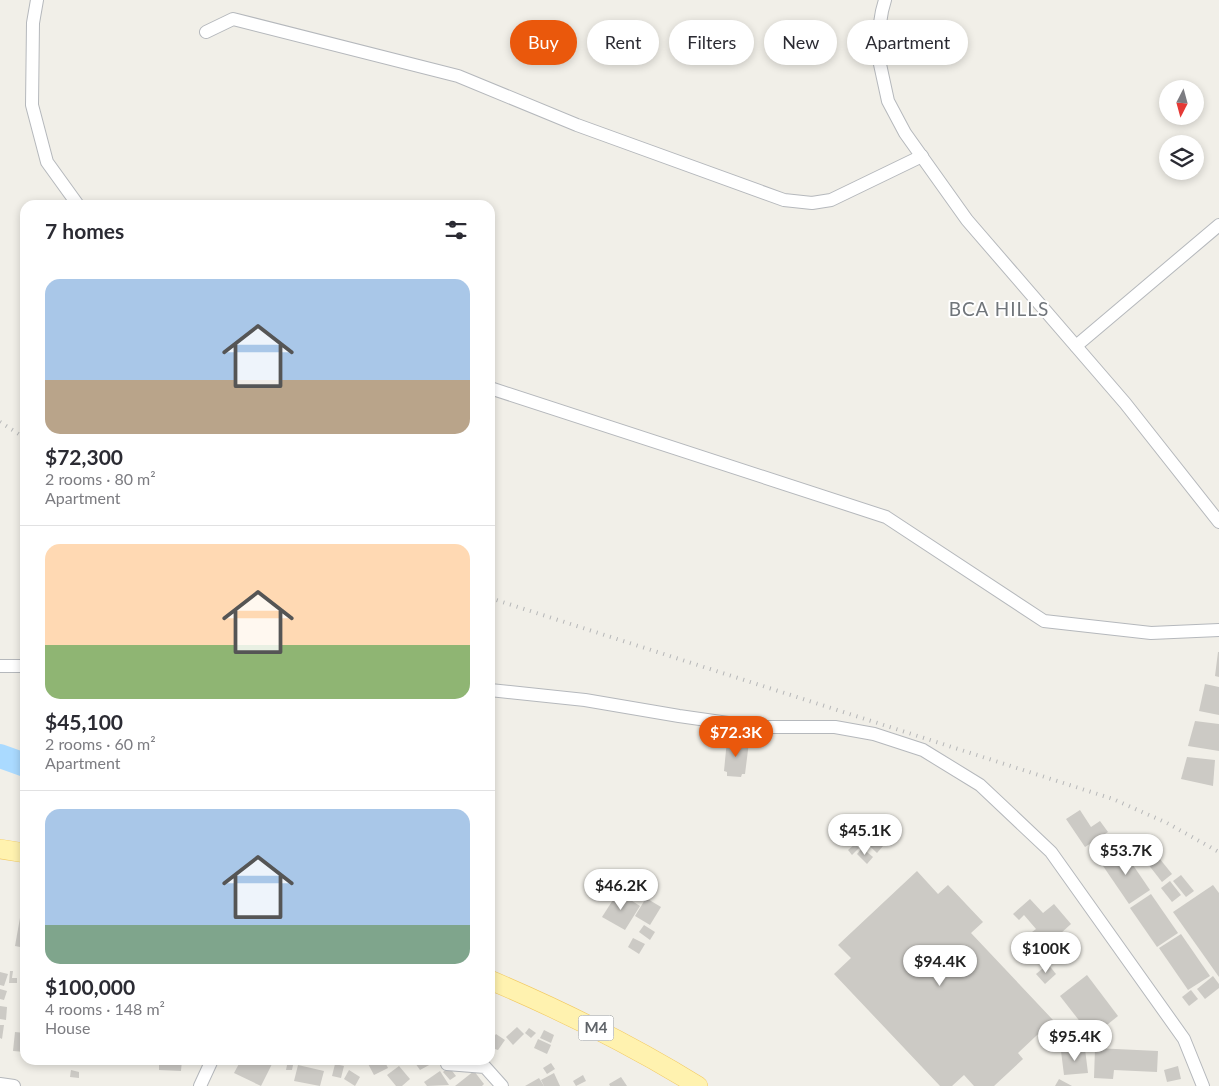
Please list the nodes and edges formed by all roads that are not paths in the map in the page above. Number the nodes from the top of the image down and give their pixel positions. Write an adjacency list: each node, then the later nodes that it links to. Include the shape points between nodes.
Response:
1 (38, 0): 5 (street, via 33,23 32,105 46,162)
2 (885, 0): 4 (street, via 878,35 883,80 892,109)
3 (206, 32): 4 (street, via 233,19 458,76 577,126 784,200 812,204 830,200)
4 (922, 156): 7 (street, via 968,220)
5 (74, 200)
6 (1219, 224): 7 (street)
7 (1076, 346): 9 (street)
8 (495, 390): 10 (street, via 886,517 1044,621 1151,633)
9 (1219, 522)
10 (1219, 630)
11 (0, 666): 12 (street)
12 (20, 666)
13 (495, 691): 24 (street, via 585,700 756,727 835,727 874,734 923,750 980,785 1051,852 1184,1039)
14 (0, 849): 15 (main road)
15 (20, 852)
16 (495, 982): 23 (main road, M4, via 614,1037)
17 (210, 1065): 21 (street)
18 (460, 1065): 22 (street, via 485,1067)
19 (0, 1084): 20 (street)
20 (14, 1086)
21 (200, 1086)
22 (502, 1086)
23 (698, 1086)
24 (1202, 1086)

